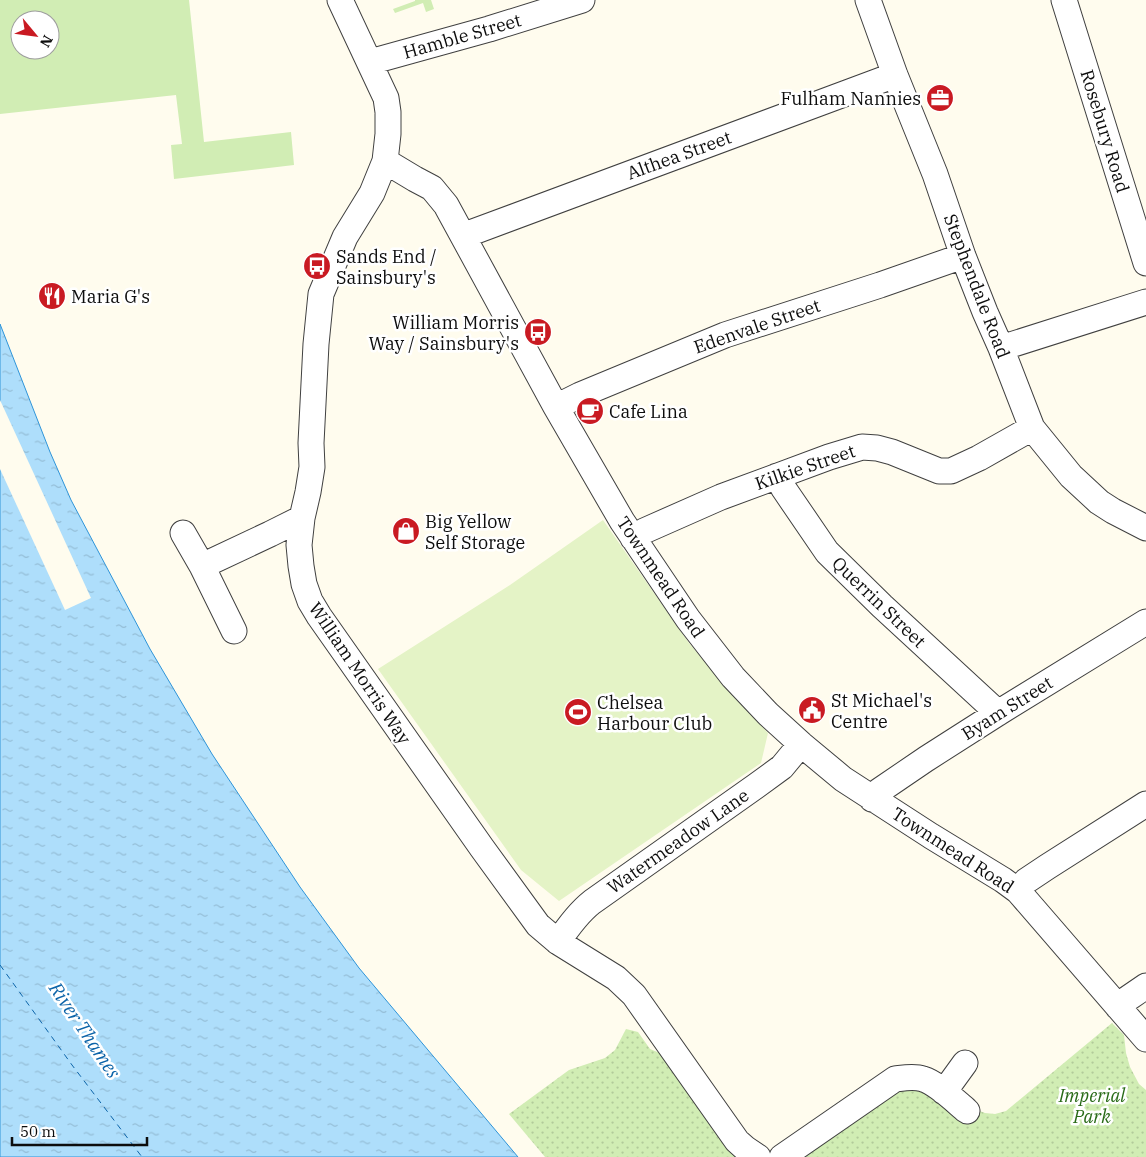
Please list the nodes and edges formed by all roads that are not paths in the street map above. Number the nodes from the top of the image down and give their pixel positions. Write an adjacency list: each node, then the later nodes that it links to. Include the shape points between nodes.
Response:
1 (340, 0): 5 (street)
2 (582, 0): 5 (street, Hamble Street)
3 (868, 0): 6 (street, Stephendale Road)
4 (1064, 0): 10 (street, Rosebury Road)
5 (370, 62): 7 (street, via 386,98 388,134)
6 (895, 75): 8 (street, Althea Street); 9 (street, Stephendale Road, via 935,174)
7 (385, 161): 8 (street, Townmead Road, via 432,188 446,205); 16 (street, William Morris Way, via 321,294 312,467)
8 (464, 238): 13 (street, Townmead Road)
9 (963, 256): 12 (street, Stephendale Road); 13 (street, Edenvale Street, via 725,336)
10 (1146, 263)
11 (1146, 302): 12 (street)
12 (1001, 348): 14 (street, Stephendale Road)
13 (556, 407): 19 (street, Townmead Road)
14 (1032, 428): 15 (street, Kilkie Street, via 952,471 939,471 892,452 862,447); 17 (street, Stephendale Road, via 1071,476 1099,502)
15 (777, 476): 19 (street, Kilkie Street, via 721,497); 23 (street, Querrin Street, via 827,552)
16 (302, 518): 20 (street); 28 (street, William Morris Way, via 301,566 304,584 315,610 538,925)
17 (1146, 528)
18 (183, 533): 20 (street)
19 (633, 538): 24 (street, Townmead Road, via 712,652 762,708)
20 (202, 566): 22 (street)
21 (1146, 622): 23 (street, Byam Street)
22 (234, 631)
23 (998, 713): 25 (street, Byam Street, via 889,784)
24 (801, 744): 25 (street, Townmead Road); 28 (street, Watermeadow Lane, via 782,767 582,910)
25 (872, 799): 27 (street, Townmead Road)
26 (1146, 804): 27 (street, via 1047,867)
27 (1018, 891): 30 (street, Townmead Road)
28 (558, 942): 35 (street, William Morris Way, via 616,978 634,995 737,1141)
29 (1146, 986): 30 (street)
30 (1118, 1007): 31 (street, Townmead Road)
31 (1146, 1039)
32 (965, 1063): 33 (street)
33 (944, 1092): 34 (street); 36 (street, via 924,1079 895,1079)
34 (967, 1111)
35 (758, 1157)
36 (782, 1157)

